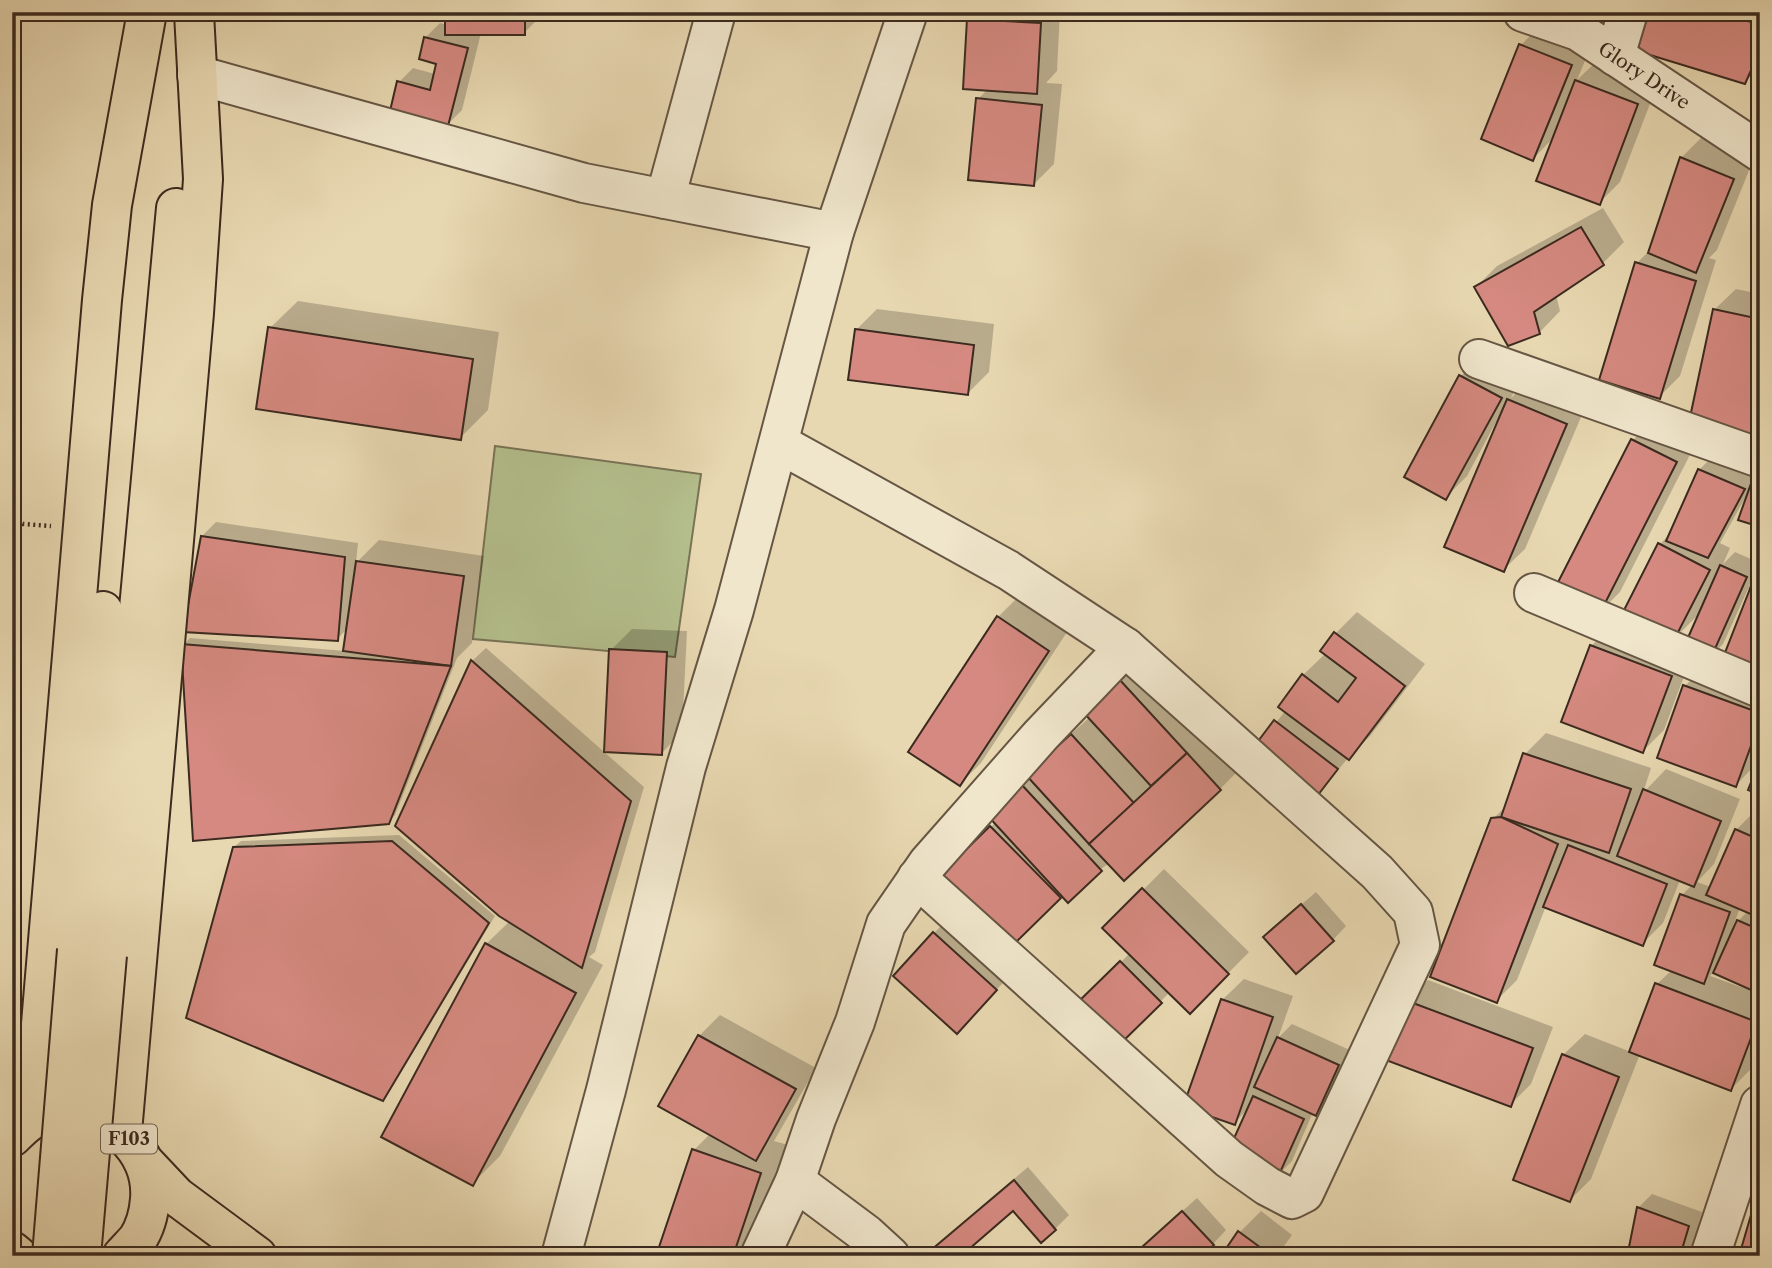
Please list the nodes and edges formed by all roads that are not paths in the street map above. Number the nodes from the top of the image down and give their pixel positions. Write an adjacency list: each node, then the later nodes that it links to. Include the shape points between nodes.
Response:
1 (148, 12): 19 (main road); 20 (main road, via 113,205 102,300)
2 (716, 12): 10 (street)
3 (908, 12): 11 (street)
4 (1523, 12): 7 (street, Glory Drive, via 1578,31)
5 (1628, 12): 7 (street)
6 (194, 13): 8 (main road); 19 (main road)
7 (1615, 56): 9 (street, Glory Drive)
8 (197, 75): 10 (street, via 584,183); 24 (main road, via 203,179 195,300)
9 (1760, 152)
10 (665, 199): 11 (street)
11 (834, 232): 13 (street)
12 (1479, 359): 14 (street)
13 (780, 444): 16 (street, via 1008,570); 31 (street, via 686,767)
14 (1760, 458)
15 (1534, 593): 17 (street)
16 (1125, 648): 18 (street, via 1041,735); 18 (street, via 1377,872 1413,912 1420,945 1304,1193 1292,1199 1229,1159)
17 (1760, 688)
18 (917, 878): 26 (street, via 886,924)
19 (92, 953): 27 (main road, bridge); 28 (main road, bridge)
20 (43, 1006): 21 (main road); 23 (main road)
21 (12, 1044)
22 (1760, 1105): 34 (street)
23 (20, 1125): 24 (main road, F103, via 74,1113 99,1119)
24 (122, 1132): 25 (main road, F103)
25 (144, 1162): 29 (main road, F103, via 151,1188 148,1214 138,1238); 30 (main road, F103, via 176,1196)
26 (795, 1181): 32 (street); 33 (street)
27 (52, 1256)
28 (81, 1256)
29 (122, 1256)
30 (257, 1256)
31 (561, 1256)
32 (760, 1256)
33 (890, 1256)
34 (1710, 1256)

